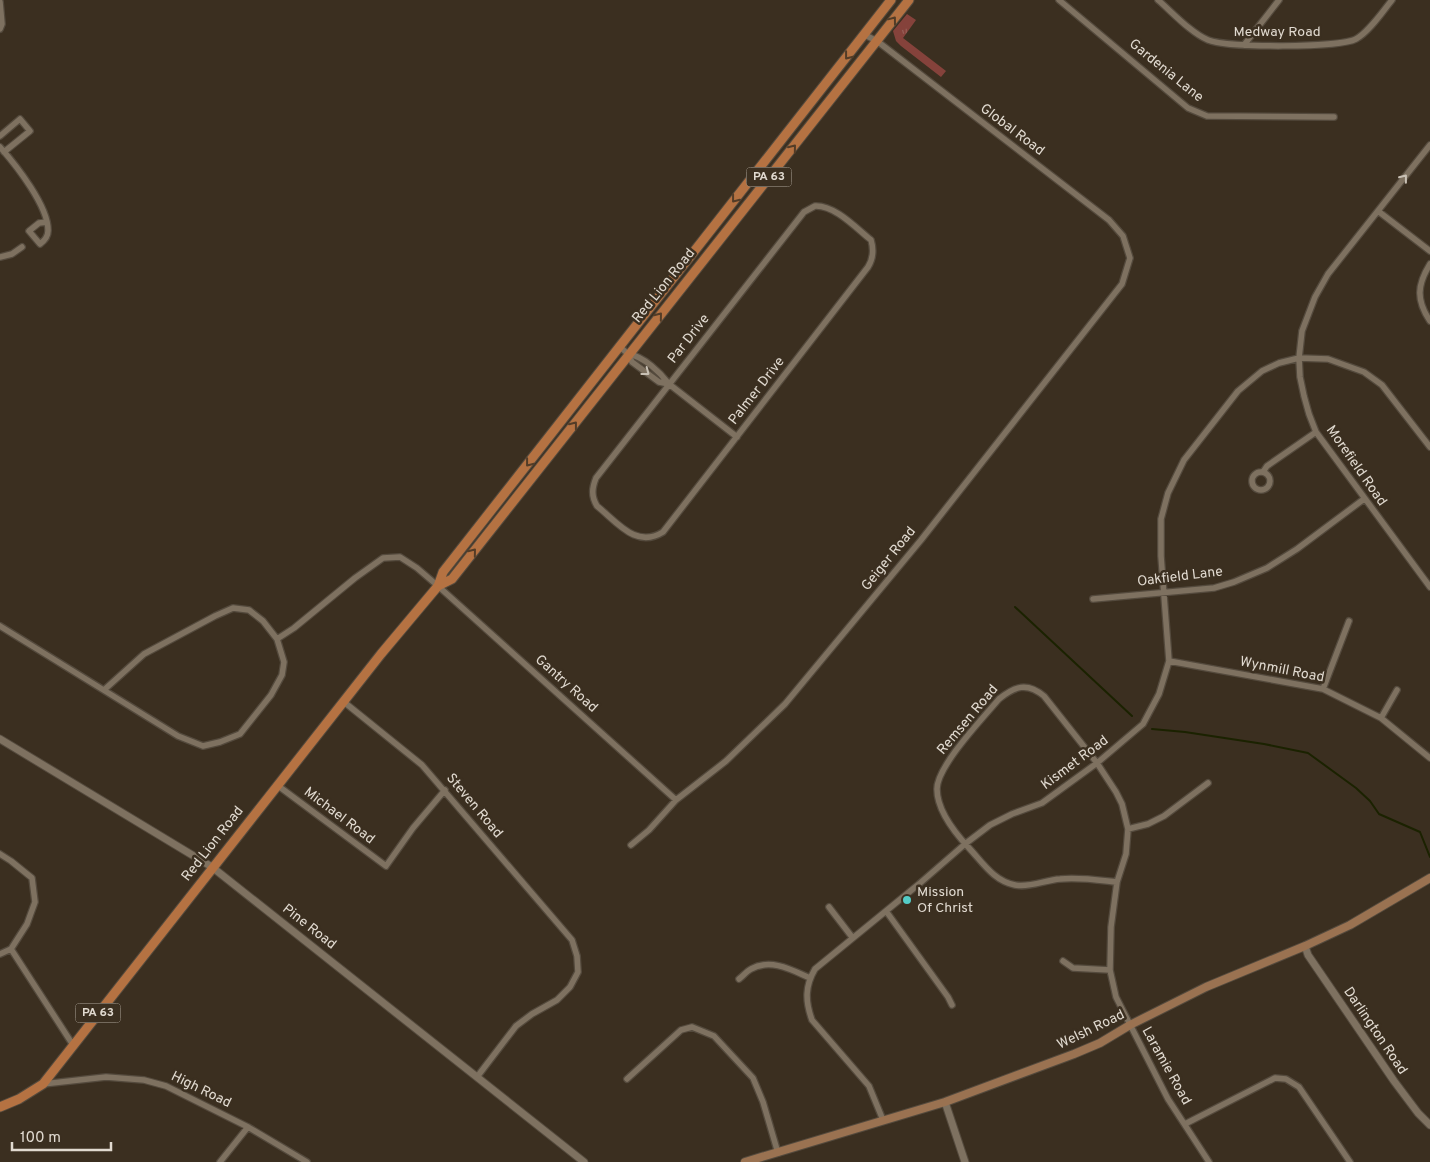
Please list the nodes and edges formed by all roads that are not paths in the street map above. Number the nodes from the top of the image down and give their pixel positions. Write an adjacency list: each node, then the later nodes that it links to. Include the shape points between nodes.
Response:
1 (891, 0): 10 (main road, Red Lion Road / PA 63)
2 (909, 0): 11 (main road, Red Lion Road / PA 63, one-way to 2)
3 (1059, 0): 13 (street, Gardenia Lane, via 1197,113 1207,116)
4 (1158, 0): 8 (street, Medway Road)
5 (1279, 0): 12 (street)
6 (1392, 0): 12 (street, Medway Road, via 1356,39 1335,44)
7 (0, 2): 9 (street)
8 (1166, 2): 12 (street, Medway Road, via 1183,23 1208,40)
9 (0, 30)
10 (865, 35): 11 (street, Global Road); 26 (main road, Red Lion Road / PA 63, one-way to 26)
11 (877, 41): 23 (street, Global Road, via 1109,220 1123,236); 27 (main road, Red Lion Road / PA 63, one-way to 11)
12 (1244, 45)
13 (1334, 117)
14 (0, 136): 16 (street, via 20,119 30,131)
15 (1430, 145): 17 (street, Morefield Road, one-way to 15)
16 (2, 149): 18 (street, via 35,194)
17 (1378, 211): 20 (street); 28 (street, Morefield Road, via 1314,297 1302,332)
18 (47, 222)
19 (22, 247): 22 (street)
20 (1430, 251)
21 (873, 252): 29 (street, Par Drive, via 871,240 831,209 815,206 804,212); 31 (street, Palmer Drive, via 868,267)
22 (0, 257)
23 (1130, 258): 56 (street, Geiger Road, via 1122,284 921,540 785,704 726,761)
24 (1430, 264): 25 (street, via 1422,276 1419,297)
25 (1430, 321)
26 (619, 346): 27 (street); 36 (main road, Red Lion Road / PA 63, one-way to 36, via 443,572)
27 (628, 354): 29 (street, via 663,375); 36 (main road, Red Lion Road / PA 63, one-way to 27, via 452,579)
28 (1299, 358): 30 (street, Morefield Road, via 1304,396); 32 (street, Kismet Road, via 1328,359 1364,372 1382,385); 38 (street, Kismet Road, via 1262,371 1238,391 1184,460 1168,493 1161,518)
29 (669, 384): 31 (street); 35 (street, Par Drive, via 596,478 592,494 597,506 632,535)
30 (1316, 432): 33 (street); 34 (street, Morefield Road)
31 (737, 437): 35 (street, Palmer Drive, via 663,532)
32 (1430, 447)
33 (1263, 472)
34 (1364, 499): 37 (street, Morefield Road); 38 (street, Oakfield Lane, via 1268,568 1214,588)
35 (650, 538)
36 (438, 586): 42 (street, Gantry Road, via 400,557 383,558); 48 (main road, Red Lion Road / PA 63); 56 (street, Gantry Road)
37 (1430, 587)
38 (1163, 593): 39 (street, Oakfield Lane); 43 (street, Kismet Road)
39 (1094, 599)
40 (1349, 621): 45 (street)
41 (0, 626): 46 (street)
42 (277, 639): 46 (street, via 249,610 234,608 144,654); 46 (street, via 284,662 282,676 240,734 220,742 203,746 178,736)
43 (1169, 661): 45 (street, Wynmill Road); 52 (street, Kismet Road, via 1159,694 1143,724)
44 (1025, 687): 52 (street, Laramie Road, via 1044,696); 58 (street, Remsen Road, via 1009,691 998,699 944,768 937,788 939,800)
45 (1323, 689): 49 (street, Wynmill Road)
46 (104, 690)
47 (1397, 690): 49 (street)
48 (344, 702): 54 (main road, Red Lion Road / PA 63); 55 (street, Steven Road, via 422,765)
49 (1382, 718): 51 (street, Wynmill Road)
50 (0, 739): 61 (street, Pine Road)
51 (1430, 758)
52 (1097, 763): 57 (street, Laramie Road, via 1122,804); 58 (street, Kismet Road, via 1042,803 990,825)
53 (1208, 783): 57 (street, via 1164,816)
54 (277, 785): 55 (street, Michael Road, via 386,866); 61 (main road, Red Lion Road / PA 63)
55 (444, 790): 77 (street, Steven Road, via 572,940 577,956 578,972 570,987 557,1000 516,1026)
56 (676, 800): 59 (street, Geiger Road)
57 (1128, 829): 63 (street, Laramie Road, via 1126,854)
58 (965, 844): 63 (street, Remsen Road, via 994,876 1018,886 1080,878); 65 (street, Kismet Road)
59 (631, 846)
60 (0, 854): 68 (street, via 32,878 35,902 27,924)
61 (212, 867): 76 (main road, Red Lion Road / PA 63); 77 (street, Pine Road)
62 (1430, 878): 67 (main road, Welsh Road, via 1350,925)
63 (1117, 882): 71 (street, Laramie Road)
64 (829, 907): 66 (street)
65 (886, 911): 66 (street, Kismet Road); 74 (street)
66 (852, 937): 72 (street, Kismet Road, via 815,969)
67 (1306, 946): 75 (main road, Welsh Road, via 1206,987); 84 (street, Darlington Road, via 1308,955 1394,1081)
68 (11, 949): 69 (street); 76 (street)
69 (0, 954)
70 (1063, 962): 71 (street, via 1073,968)
71 (1110, 970): 75 (street, Laramie Road, via 1116,997)
72 (810, 978): 73 (street, via 780,965 764,965 751,969); 82 (street, via 806,993 812,1020 869,1086)
73 (739, 980)
74 (952, 1005)
75 (1130, 1025): 80 (main road, Welsh Road, via 1074,1054); 83 (street, Laramie Road, via 1168,1099)
76 (73, 1045): 79 (main road, Red Lion Road / PA 63)
77 (477, 1077): 89 (street, Pine Road)
78 (626, 1079): 86 (street, via 681,1030 692,1026 714,1036 753,1078)
79 (43, 1084): 81 (main road, Red Lion Road / PA 63); 85 (street, High Road, via 106,1077 144,1080 166,1086)
80 (944, 1102): 82 (main road, Welsh Road); 91 (street)
81 (0, 1107)
82 (883, 1120): 86 (main road, Welsh Road)
83 (1185, 1124): 92 (street, Laramie Road); 93 (street, via 1275,1078 1286,1079 1299,1087)
84 (1430, 1125)
85 (248, 1127): 87 (street); 88 (street, High Road)
86 (778, 1152): 90 (main road, Welsh Road)
87 (220, 1162)
88 (307, 1162)
89 (584, 1162)
90 (745, 1162)
91 (964, 1162)
92 (1209, 1162)
93 (1350, 1162)

